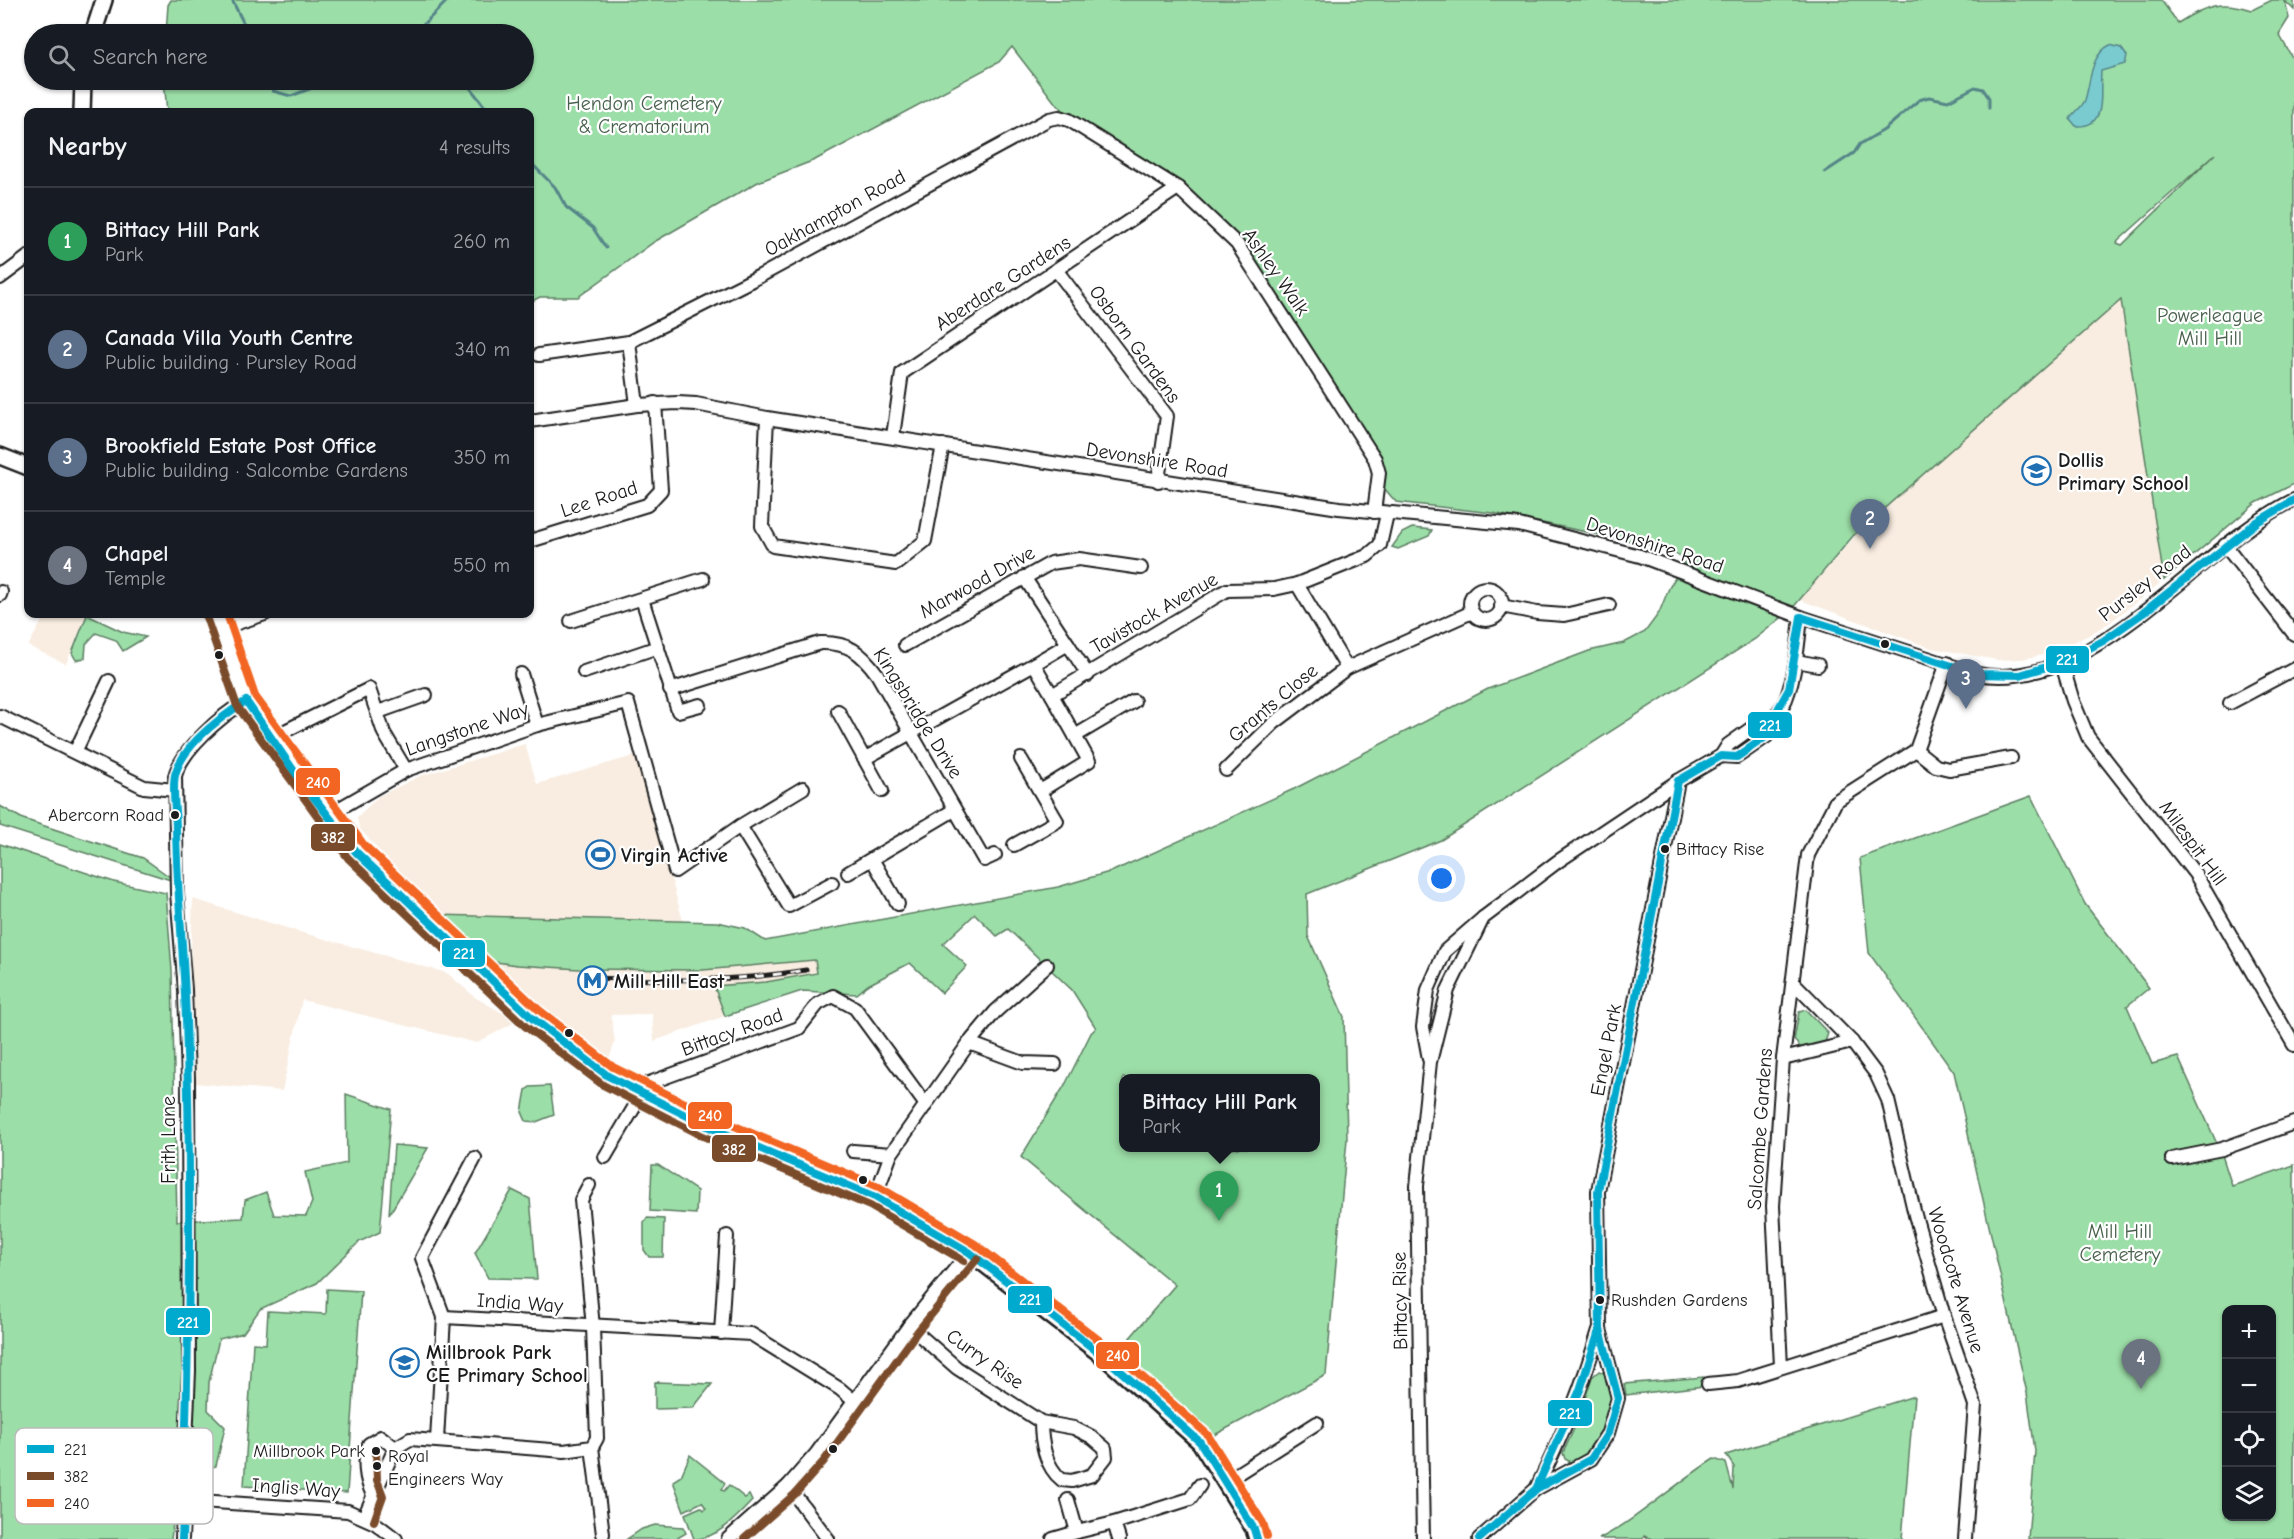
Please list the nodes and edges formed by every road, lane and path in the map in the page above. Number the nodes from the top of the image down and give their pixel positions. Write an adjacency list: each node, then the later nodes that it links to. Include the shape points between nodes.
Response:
1 (104, 0): 2 (main road)
2 (96, 24)
3 (83, 90): 4 (main road)
4 (82, 108)
5 (1059, 117): 6 (street, Ashley Walk); 10 (street, Oakhampton Road)
6 (1178, 188): 8 (street, Aberdare Gardens); 22 (street, Ashley Walk, via 1237,244 1375,459 1379,472)
7 (24, 260): 9 (street)
8 (1057, 271): 16 (street, Aberdare Gardens, via 902,373); 20 (street, Osborn Gardens, via 1167,416)
9 (0, 278)
10 (629, 342): 11 (street, Oakhampton Road); 13 (street)
11 (539, 355)
12 (655, 404): 13 (street, Devonshire Road); 14 (street, Devonshire Road, via 696,404); 24 (street, Lee Road, via 661,490 656,498)
13 (637, 405): 15 (street, Devonshire Road)
14 (767, 418): 16 (street, Devonshire Road); 17 (street, via 762,526 774,546 896,564 925,541)
15 (534, 420)
16 (893, 436): 17 (street, Devonshire Road)
17 (943, 445): 20 (street, Devonshire Road)
18 (0, 456): 19 (main road)
19 (24, 465)
20 (1158, 481): 22 (street, Devonshire Road)
21 (2294, 500): 25 (street, Pursley Road)
22 (1374, 512): 23 (street, Devonshire Road)
23 (1387, 514): 29 (street, Tavistock Avenue, via 1385,531 1375,550); 31 (street, Devonshire Road, via 1519,525 1640,556)
24 (534, 541)
25 (2225, 545): 39 (street); 47 (street, Pursley Road, via 2136,619)
26 (1141, 568): 27 (street, Marwood Drive, via 1079,559 1051,563)
27 (1023, 577): 40 (street); 41 (street, Marwood Drive)
28 (703, 579): 30 (street)
29 (1297, 584): 48 (street, Grants Close); 52 (street, Tavistock Avenue, via 1274,589 1227,590)
30 (642, 598): 38 (street); 42 (street)
31 (1771, 603): 35 (street, Pursley Road)
32 (1609, 605): 33 (street, via 1564,615)
33 (1502, 606): 34 (street, via 1497,616 1489,620); 34 (street, via 1497,593 1483,588 1471,597)
34 (1472, 612): 48 (street, Grants Close)
35 (1801, 617): 43 (street, Bittacy Rise); 44 (street, Pursley Road)
36 (234, 618): 37 (street)
37 (219, 620): 57 (main road)
38 (571, 621)
39 (2294, 634)
40 (1068, 644): 45 (street); 52 (street)
41 (905, 645)
42 (658, 647): 50 (street); 54 (street)
43 (1796, 661): 46 (street); 75 (street, Bittacy Rise, via 1785,701 1769,722 1755,725 1728,745 1721,756)
44 (1947, 663): 47 (street, Pursley Road, via 2001,678); 68 (street)
45 (1034, 664): 56 (street); 65 (street)
46 (1818, 664)
47 (2062, 664): 94 (street, Milespit Hill, via 2088,737 2196,875)
48 (1347, 668): 74 (street, Grants Close, via 1274,723)
49 (2294, 669): 59 (street)
50 (584, 672)
51 (521, 674): 64 (street)
52 (1088, 675): 56 (street, Tavistock Avenue)
53 (109, 681): 69 (street)
54 (670, 690): 60 (street, via 678,711); 65 (street, Kingsbridge Drive, via 820,644 838,642 855,649 867,660)
55 (426, 695): 62 (street)
56 (1052, 695): 66 (street)
57 (246, 701): 67 (main road); 77 (street, Frith Lane, via 188,750 178,763)
58 (1134, 701): 66 (street)
59 (2230, 703)
60 (700, 705)
61 (838, 711): 71 (street)
62 (378, 712): 67 (street, via 369,689); 73 (street, via 384,733)
63 (0, 716): 69 (street)
64 (537, 725): 73 (street, Langstone Way); 82 (street, Langstone Way, via 628,703 675,871)
65 (911, 734): 71 (street); 80 (street, Kingsbridge Drive)
66 (1075, 736): 79 (street, via 1089,762)
67 (271, 738): 81 (main road)
68 (1916, 750): 70 (street, via 1936,766 1949,769); 91 (street, Salcombe Gardens, via 1836,801 1808,855)
69 (75, 752): 77 (street, via 144,787)
70 (2011, 758)
71 (864, 759): 78 (street)
72 (1021, 759): 79 (street)
73 (406, 770): 81 (street, Langstone Way)
74 (1226, 770)
75 (1678, 781): 89 (street, Bittacy Rise, via 1557,862); 114 (street, Engel Park, via 1598,1191)
76 (803, 788): 82 (street)
77 (175, 790): 121 (street, Frith Lane, via 188,1079)
78 (882, 790)
79 (1040, 791): 83 (street, via 1057,821)
80 (954, 810): 84 (street, Kingsbridge Drive, via 984,860); 85 (street)
81 (328, 815): 98 (main road, via 356,852 532,1018 588,1063)
82 (740, 826): 87 (street, via 789,906)
83 (1014, 845)
84 (995, 855)
85 (872, 859): 86 (street); 88 (street)
86 (848, 873)
87 (832, 883)
88 (898, 904)
89 (1483, 918): 96 (street, Bittacy Rise, via 1448,990); 96 (street, Bittacy Rise, via 1445,951 1428,990 1424,1027)
90 (1047, 965): 93 (street, via 995,1012)
91 (1792, 982): 92 (street, Woodcote Avenue); 95 (street, Salcombe Gardens)
92 (1852, 1042): 95 (street); 110 (street, Woodcote Avenue, via 1876,1074 1888,1100)
93 (969, 1043): 97 (street, via 1023,1064); 99 (street)
94 (2294, 1045)
95 (1783, 1059): 116 (street, Salcombe Gardens, via 1773,1206)
96 (1430, 1062): 144 (street, Bittacy Rise, via 1417,1186)
97 (1055, 1064)
98 (637, 1091): 99 (street, Bittacy Road, via 799,1028 818,1004 833,996 855,1008); 103 (street); 107 (main road, via 707,1126)
99 (926, 1105): 102 (street)
100 (2294, 1123): 105 (street, via 2222,1149)
101 (854, 1151): 102 (street)
102 (891, 1154): 107 (street)
103 (605, 1157)
104 (476, 1158): 111 (street, via 422,1258)
105 (2172, 1159)
106 (589, 1185): 113 (street, via 581,1200)
107 (875, 1197): 109 (main road)
108 (727, 1236): 115 (street)
109 (969, 1252): 112 (street); 125 (main road, via 1107,1359 1200,1442)
110 (1944, 1316): 116 (street); 146 (street, Woodcote Avenue, via 1975,1405)
111 (444, 1317): 113 (street, India Way); 122 (street)
112 (909, 1326): 118 (street); 119 (street, Curry Rise, via 957,1368)
113 (593, 1327): 115 (street, India Way); 123 (street, via 597,1438)
114 (1600, 1329): 128 (street, Engel Park, via 1586,1377); 128 (street, Engel Park, via 1618,1398 1608,1433 1591,1459)
115 (721, 1333): 118 (street, India Way, via 751,1334)
116 (1781, 1366): 117 (street, via 1738,1381)
117 (1707, 1384)
118 (854, 1401): 127 (street)
119 (1041, 1422): 119 (street, Curry Rise, via 1074,1428 1092,1437 1105,1448 1101,1467 1082,1479 1062,1480 1050,1467)
120 (1317, 1422): 125 (street)
121 (187, 1428)
122 (437, 1440): 123 (street, via 564,1451); 124 (street, via 410,1439)
123 (592, 1447): 136 (street)
124 (396, 1448): 129 (street); 129 (street, via 381,1437 369,1444 367,1482)
125 (1226, 1481): 143 (main road)
126 (1200, 1485): 133 (street, via 1190,1499)
127 (788, 1486): 139 (street); 140 (street)
128 (1536, 1490): 145 (street, Engel Park)
129 (373, 1495): 132 (street)
130 (1068, 1500): 135 (street)
131 (213, 1502): 132 (street, Inglis Way, via 320,1508)
132 (364, 1517): 138 (street, Inglis Way)
133 (1114, 1523): 135 (street); 142 (street)
134 (183, 1524): 137 (street, Frith Lane)
135 (1077, 1532): 141 (street)
136 (603, 1534)
137 (182, 1539)
138 (396, 1539)
139 (728, 1539)
140 (828, 1539)
141 (1053, 1539)
142 (1119, 1539)
143 (1257, 1539)
144 (1423, 1539)
145 (1479, 1539)
146 (1965, 1539)

